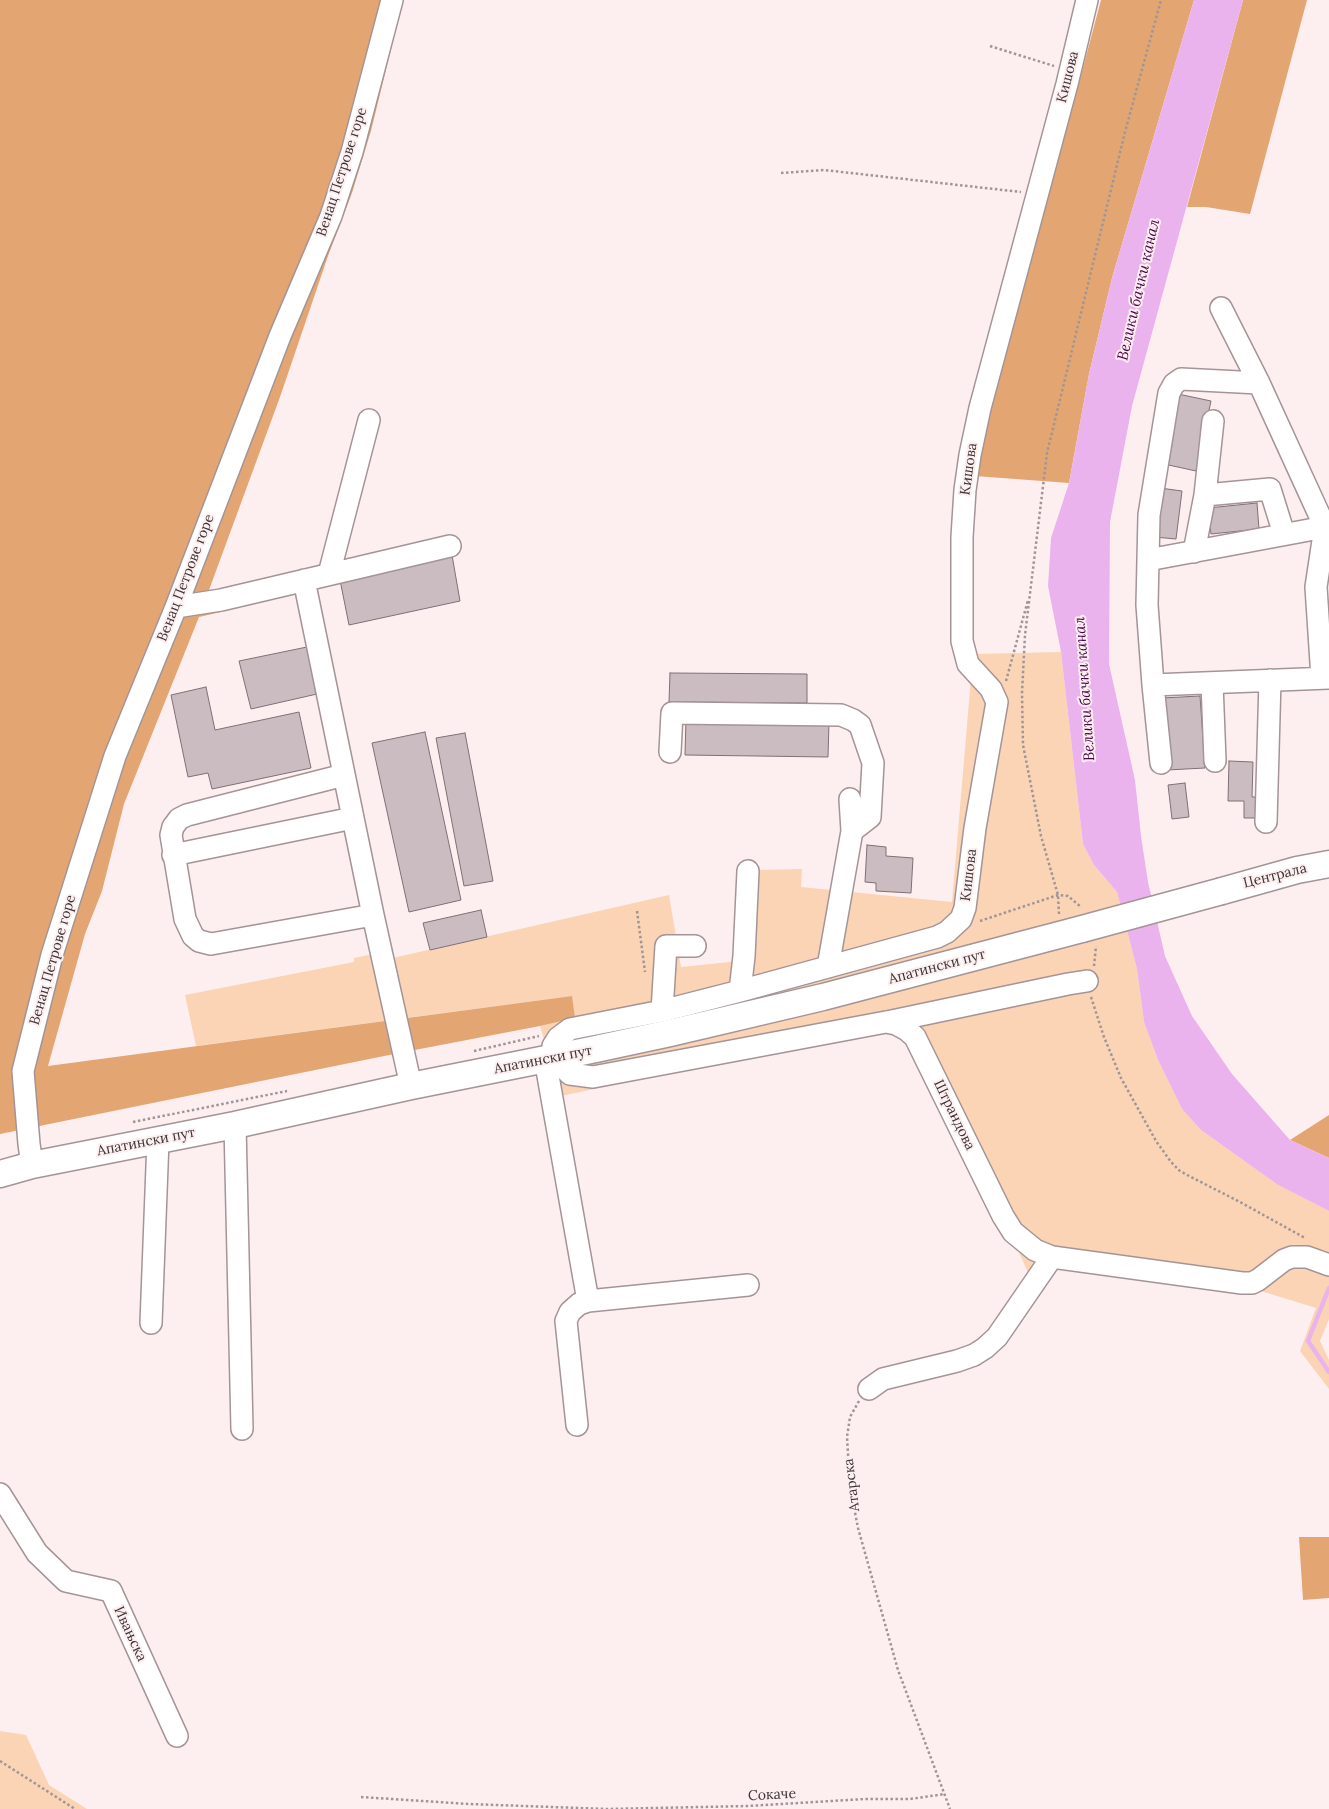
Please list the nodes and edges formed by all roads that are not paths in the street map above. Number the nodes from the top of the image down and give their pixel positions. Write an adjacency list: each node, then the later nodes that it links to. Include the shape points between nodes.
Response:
1 (392, 0): 15 (street, Венац Петрове горе, via 352,152 331,216 276,345)
2 (1087, 0): 34 (street, Кишова, via 980,408 965,490 962,641 968,664 991,688 997,702 965,908 960,919 937,937)
3 (1220, 308): 4 (street)
4 (1259, 383): 8 (street); 12 (street, via 1181,379 1174,384 1169,393 1149,515)
5 (369, 420): 13 (street)
6 (1214, 421): 7 (street)
7 (1205, 495): 9 (street, via 1270,489); 11 (street)
8 (1327, 532): 9 (street); 16 (street, via 1316,587)
9 (1284, 534): 11 (street)
10 (450, 546): 13 (street)
11 (1194, 552): 12 (street)
12 (1148, 560): 19 (street, via 1147,605)
13 (329, 574): 14 (street)
14 (304, 580): 15 (street); 23 (street)
15 (176, 607): 43 (street, Венац Петрове горе, via 115,756 52,955 23,1071)
16 (1326, 678): 17 (street)
17 (1270, 680): 18 (street); 26 (street)
18 (1212, 683): 19 (street); 21 (street)
19 (1153, 685): 22 (street)
20 (670, 752): 27 (street, via 672,713 841,715 853,720 860,725 872,763 870,817)
21 (1215, 761)
22 (1161, 763)
23 (344, 775): 25 (street); 28 (street, via 178,819 170,835)
24 (850, 799): 27 (street)
25 (353, 818): 28 (street); 31 (street)
26 (1266, 822)
27 (852, 831): 34 (street)
28 (173, 855): 31 (street, via 185,919 193,936 204,943)
29 (1329, 864): 32 (main road, Централа, bridge)
30 (748, 872): 36 (street)
31 (372, 915): 40 (street)
32 (1087, 925): 39 (main road, Апатински пут, via 824,997 608,1046)
33 (695, 946): 37 (street, via 666,946)
34 (828, 967): 36 (street)
35 (1087, 981): 38 (street)
36 (740, 991): 37 (street)
37 (662, 1010): 39 (street, via 570,1029)
38 (886, 1022): 39 (street, via 593,1077 566,1072); 45 (street, Штрандова, via 896,1024 915,1037 1013,1232 1035,1250)
39 (546, 1050): 40 (main road, Апатински пут); 48 (street)
40 (411, 1086): 41 (main road, Апатински пут)
41 (235, 1125): 42 (main road, Апатински пут); 52 (street)
42 (158, 1140): 43 (main road, Апатински пут); 49 (street)
43 (32, 1165): 44 (main road, Апатински пут)
44 (0, 1174)
45 (1052, 1257): 46 (street, Штрандова, via 1242,1283 1258,1280 1292,1257 1307,1257); 50 (street, via 997,1337 985,1348 957,1361 883,1379)
46 (1329, 1265)
47 (748, 1285): 48 (street)
48 (588, 1301): 51 (street, via 570,1312 566,1321)
49 (151, 1323)
50 (869, 1389)
51 (577, 1425)
52 (242, 1429)
53 (0, 1494): 54 (street, Ивањска, via 37,1553 66,1581 111,1591)
54 (177, 1736)

